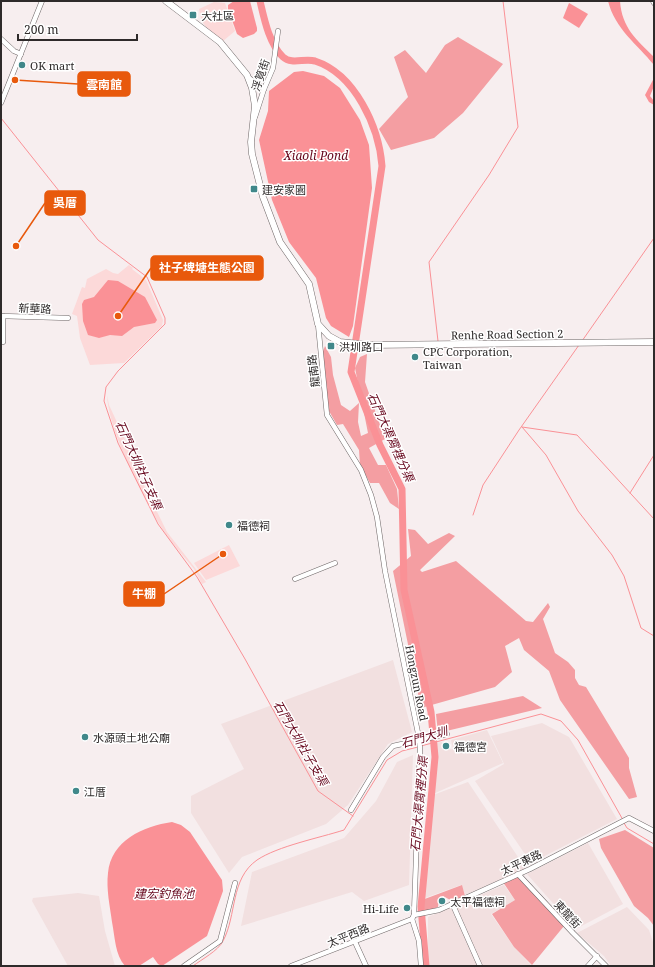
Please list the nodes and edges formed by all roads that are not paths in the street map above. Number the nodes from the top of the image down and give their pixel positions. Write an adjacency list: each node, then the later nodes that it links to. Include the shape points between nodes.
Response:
1 (42, 1): 5 (street)
2 (166, 1): 6 (main road, via 220,42)
3 (278, 31): 7 (street, 浮筧街, via 273,68)
4 (1, 39): 5 (street)
5 (21, 54): 8 (street)
6 (247, 75): 7 (street); 9 (main road, via 254,99)
7 (264, 89): 9 (street, 浮筧街)
8 (1, 102)
9 (253, 123): 12 (main road, via 252,154 263,197 280,242 309,284)
10 (2, 316): 11 (street, 新華路); 13 (street)
11 (68, 318)
12 (318, 324): 14 (main road, Renhe Road Section 2, via 329,336 340,342 360,345); 15 (street, 龍南路)
13 (3, 342)
14 (654, 342)
15 (327, 415): 19 (street, Hongzun Road, via 361,470 371,495)
16 (335, 563): 17 (street)
17 (295, 579)
18 (448, 734): 19 (street)
19 (420, 744): 20 (street, via 393,746); 26 (street, Hongzun Road)
20 (351, 810)
21 (654, 831): 22 (street, 太平東路, via 628,819)
22 (518, 874): 24 (street, 太平東路); 28 (street, 東龍街, via 572,933)
23 (235, 883): 30 (street, via 220,941)
24 (452, 903): 25 (street, 太平東路); 35 (street)
25 (426, 913): 26 (street, 太平西路)
26 (415, 916): 27 (street, 太平西路); 34 (street, Hongzun Road)
27 (355, 942): 29 (street, 太平西路); 33 (street)
28 (597, 956): 36 (street); 37 (street, 東龍街)
29 (308, 960): 31 (street, 太平西路); 32 (street)
30 (184, 966)
31 (291, 966)
32 (310, 966)
33 (366, 966)
34 (421, 966)
35 (480, 966)
36 (588, 966)
37 (606, 966)

